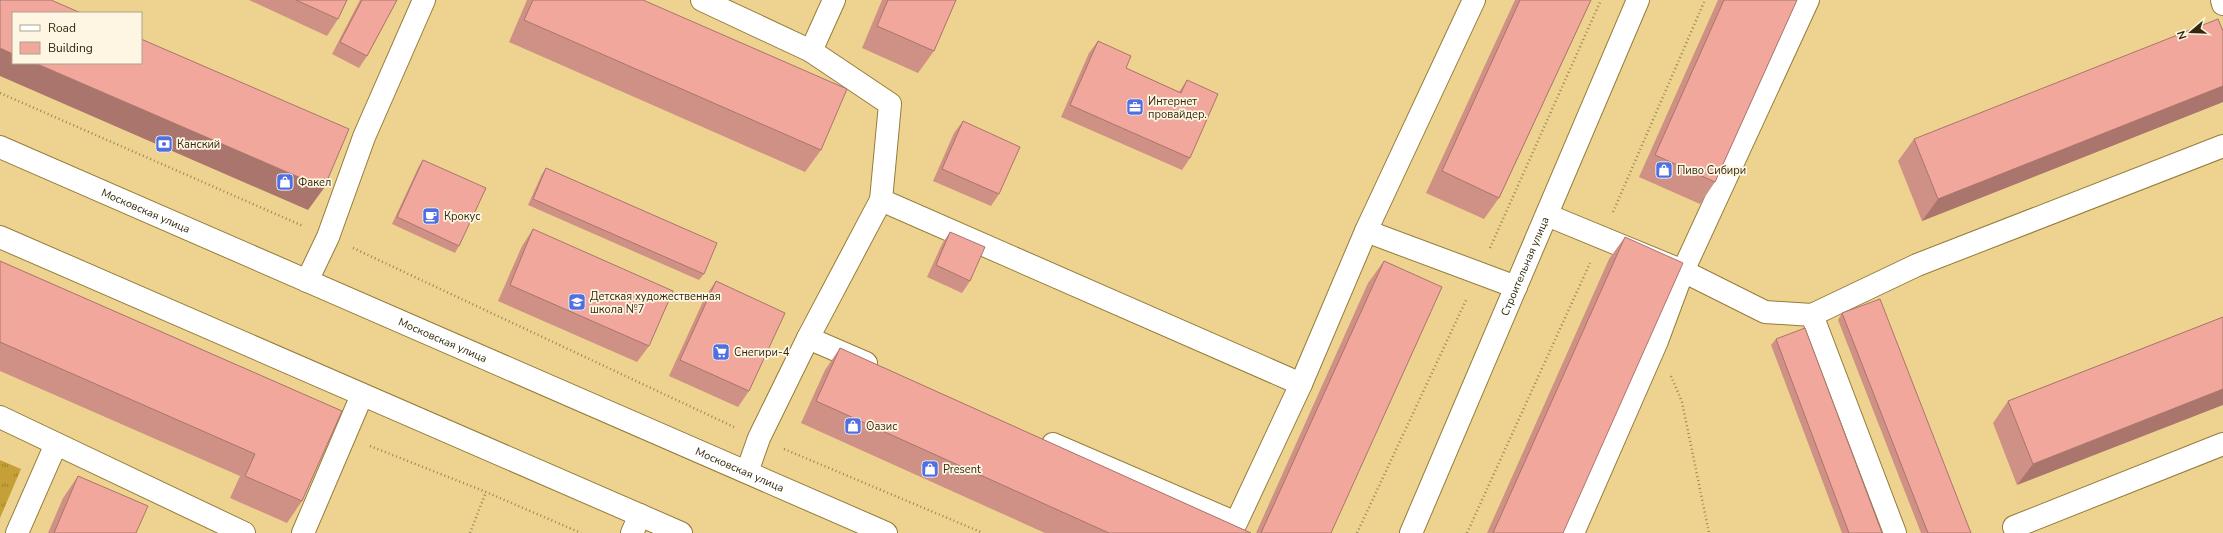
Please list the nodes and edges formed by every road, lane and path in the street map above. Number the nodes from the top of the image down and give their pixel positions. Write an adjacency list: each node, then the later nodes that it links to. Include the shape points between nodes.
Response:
1 (424, 0): 13 (main road)
2 (702, 0): 10 (main road)
3 (834, 0): 10 (main road)
4 (1474, 0): 18 (main road)
5 (1638, 0): 17 (main road, Строительная улица)
6 (1705, 0): 21 (path)
7 (1808, 0): 22 (main road)
8 (2222, 0): 9 (main road)
9 (2223, 4)
10 (811, 51): 16 (main road, via 890,104)
11 (0, 93): 19 (path)
12 (342, 128): 13 (main road)
13 (364, 137): 19 (main road)
14 (2223, 146): 25 (main road, via 1917,265)
15 (0, 147): 23 (main road, Московская улица)
16 (881, 200): 26 (main road); 29 (main road)
17 (1547, 215): 21 (main road); 24 (main road, Строительная улица)
18 (1366, 231): 24 (main road); 29 (main road)
19 (328, 236): 23 (main road); 34 (path)
20 (0, 237): 30 (main road)
21 (1601, 238): 22 (main road); 50 (path)
22 (1683, 271): 25 (main road, via 1765,312); 27 (main road)
23 (307, 281): 37 (main road, Московская улица)
24 (1516, 287): 49 (main road, Строительная улица)
25 (1812, 314): 53 (main road)
26 (808, 338): 28 (main road); 34 (main road)
27 (1657, 341): 51 (main road); 52 (path, via 1682,402)
28 (888, 372)
29 (1301, 384): 33 (main road, via 1236,523)
30 (362, 396): 32 (main road); 39 (main road)
31 (0, 417): 35 (main road)
32 (345, 435): 38 (path, via 381,452); 43 (main road)
33 (1033, 435)
34 (759, 438): 37 (main road); 48 (path)
35 (56, 444): 41 (main road); 42 (main road)
36 (2223, 444): 40 (main road)
37 (747, 472): 47 (main road, Московская улица)
38 (486, 492): 44 (path); 45 (path)
39 (636, 524): 46 (main road)
40 (2014, 527)
41 (17, 533)
42 (244, 533)
43 (303, 533)
44 (470, 533)
45 (582, 533)
46 (681, 533)
47 (886, 533)
48 (983, 533)
49 (1411, 533)
50 (1467, 533)
51 (1573, 533)
52 (1709, 533)
53 (1895, 533)

